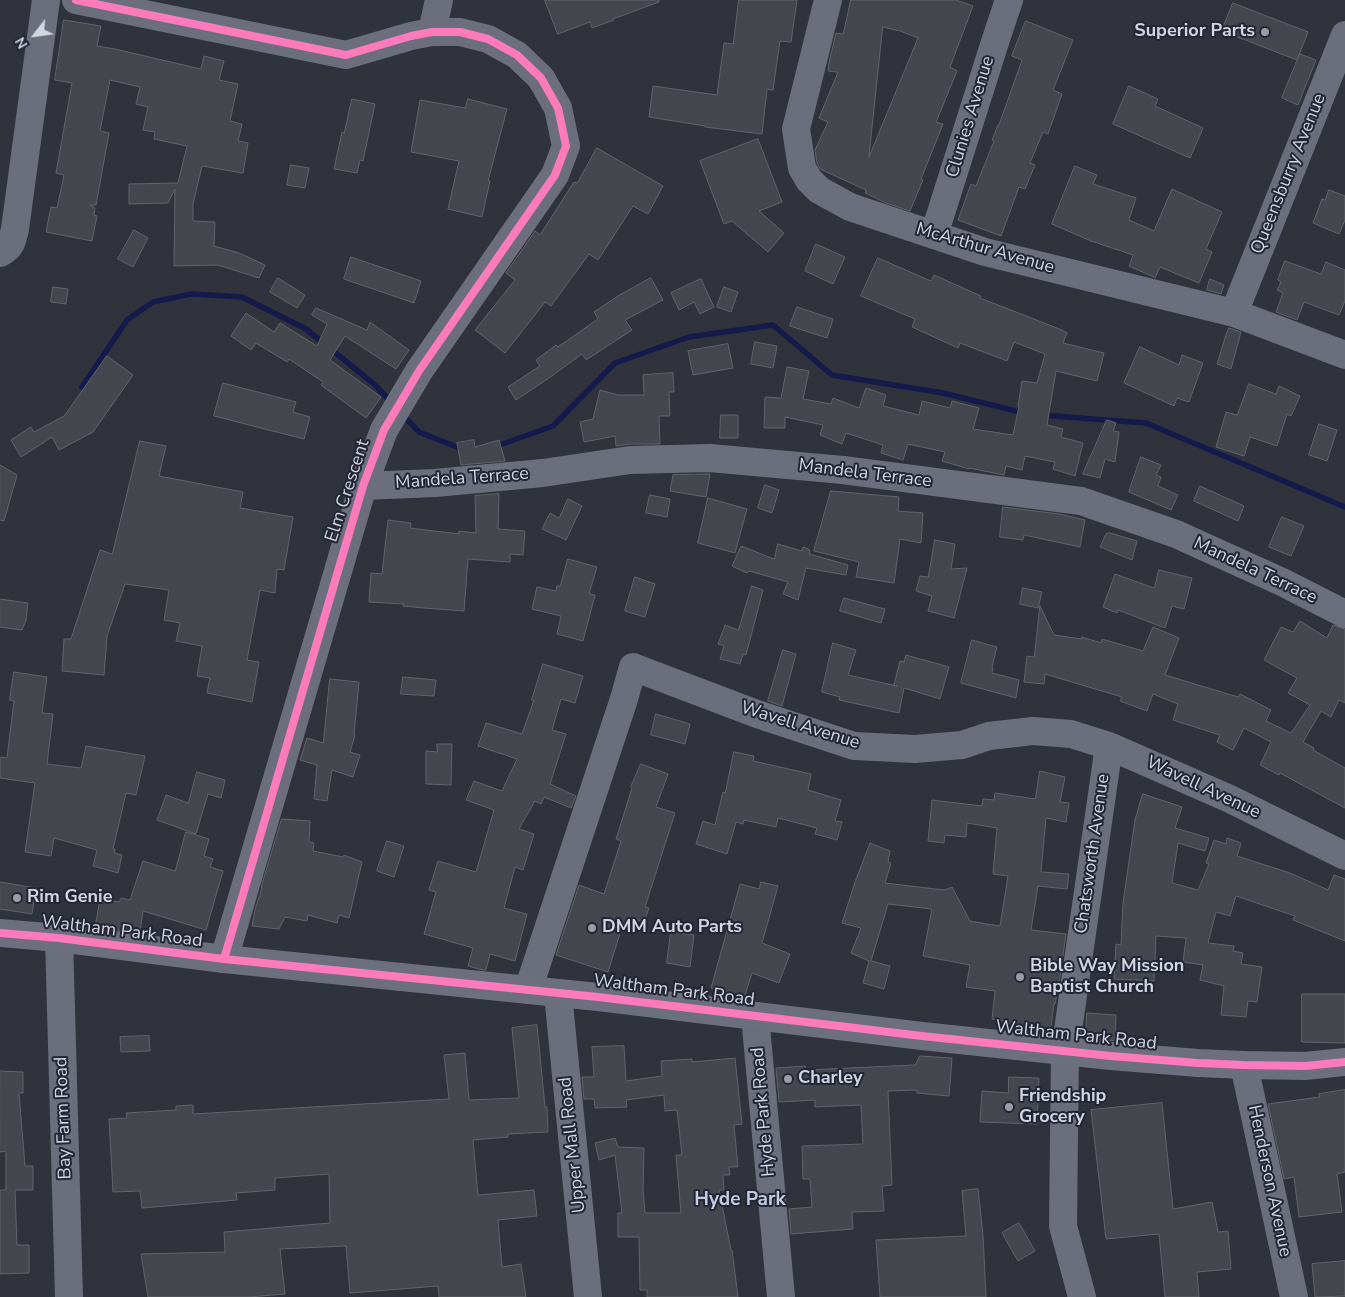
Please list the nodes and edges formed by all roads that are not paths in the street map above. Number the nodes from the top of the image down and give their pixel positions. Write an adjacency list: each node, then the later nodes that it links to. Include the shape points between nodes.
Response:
1 (46, 0): 9 (street, via 13,239)
2 (76, 0): 6 (street, Elm Crescent, via 346,56)
3 (439, 0): 6 (street)
4 (828, 0): 8 (street, McArthur Avenue, via 796,129 802,168 819,190 850,206)
5 (1009, 0): 8 (street, Clunies Avenue)
6 (432, 32): 12 (street, Elm Crescent, via 460,32 488,39 517,55 541,78 558,108 566,146 555,176 419,371 384,430)
7 (1345, 35): 10 (street, Queensburry Avenue)
8 (934, 235): 10 (street, McArthur Avenue, via 984,252)
9 (0, 253)
10 (1234, 313): 11 (street, McArthur Avenue)
11 (1345, 355)
12 (363, 486): 13 (street, Mandela Terrace, via 543,473 630,460 710,458 843,470 1081,501 1176,534); 18 (street, Elm Crescent)
13 (1345, 614)
14 (1109, 746): 15 (street, Wavell Avenue, via 1230,799); 19 (street, Wavell Avenue, via 1071,734 1033,731 989,736 962,745 915,749 854,746 757,714 633,667); 22 (street, Chatsworth Avenue)
15 (1345, 856)
16 (0, 933): 17 (main road, Waltham Park Road)
17 (59, 938): 18 (main road, Waltham Park Road); 25 (street, Bay Farm Road)
18 (224, 959): 19 (main road, Waltham Park Road)
19 (528, 990): 20 (main road, Waltham Park Road)
20 (558, 994): 21 (main road, Waltham Park Road); 26 (street, Upper Mall Road)
21 (755, 1016): 22 (main road, Waltham Park Road); 27 (street, Hyde Park Road)
22 (1065, 1051): 24 (main road, Waltham Park Road); 28 (street, Chatsworth Avenue, via 1063,1226)
23 (1345, 1062): 24 (main road, Waltham Park Road, via 1305,1066)
24 (1244, 1065): 29 (street, Henderson Avenue)
25 (69, 1297)
26 (588, 1297)
27 (780, 1297)
28 (1082, 1297)
29 (1294, 1297)

